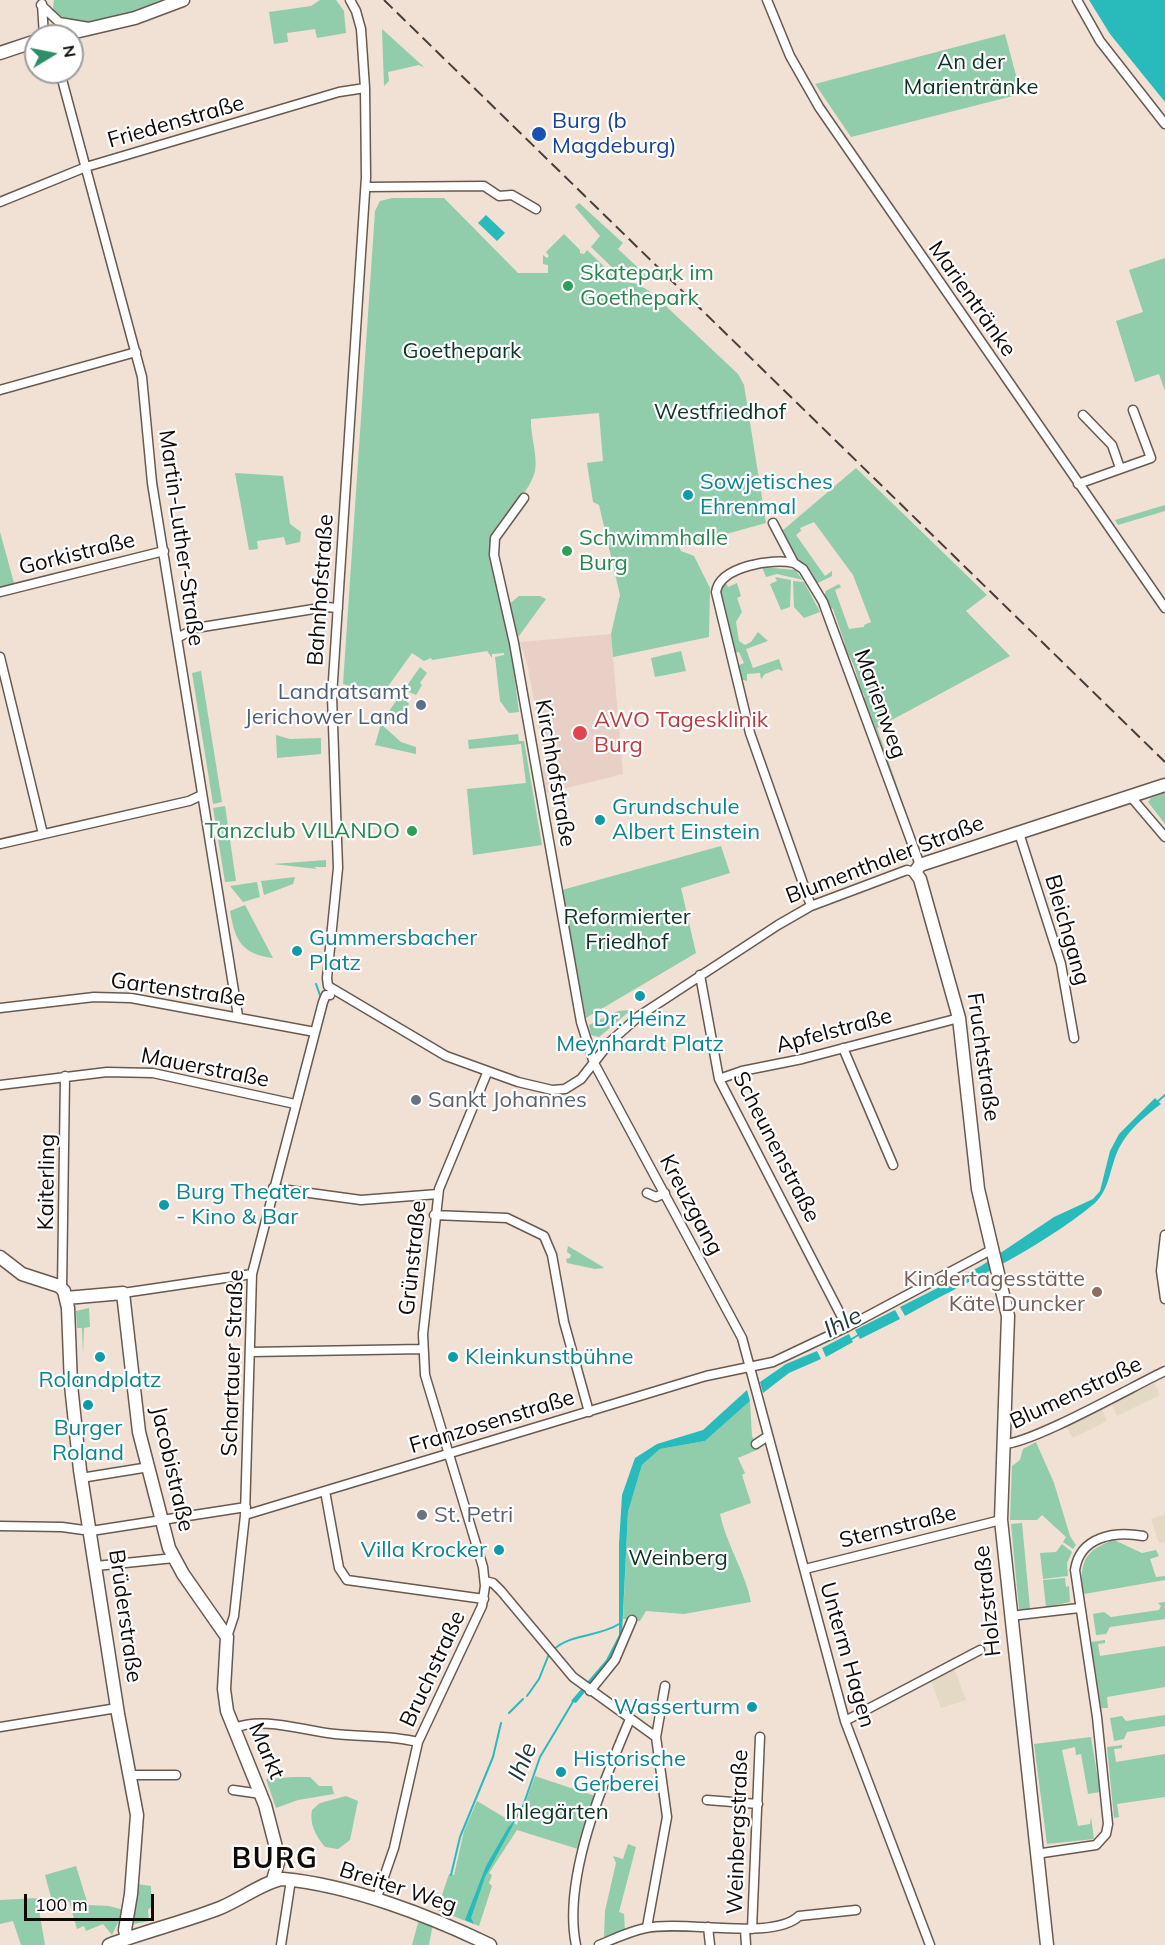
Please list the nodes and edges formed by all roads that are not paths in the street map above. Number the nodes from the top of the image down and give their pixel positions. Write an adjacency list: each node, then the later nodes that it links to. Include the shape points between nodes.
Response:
1 (183, 0): 7 (street, via 148,14)
2 (350, 0): 12 (street, Bahnhofstraße, via 361,29)
3 (767, 0): 23 (street, Marientränke, via 809,92)
4 (1077, 0): 13 (street, via 1100,40)
5 (42, 3): 6 (street); 7 (street, via 59,22)
6 (43, 24)
7 (92, 28): 8 (street)
8 (84, 30)
9 (24, 45): 10 (street)
10 (0, 52)
11 (63, 84): 14 (street, Martin-Luther-Straße)
12 (366, 88): 14 (street, Friedenstraße, via 339,92); 15 (street, Bahnhofstraße)
13 (1165, 124)
14 (86, 167): 16 (street, Friedenstraße); 18 (street, Martin-Luther-Straße)
15 (366, 187): 17 (street, via 484,186 499,196 512,195); 29 (street, Bahnhofstraße)
16 (0, 202)
17 (536, 209)
18 (136, 352): 19 (street); 26 (street, Martin-Luther-Straße)
19 (0, 390)
20 (1133, 410): 22 (street, via 1151,458)
21 (1083, 415): 22 (street, via 1112,445)
22 (1120, 468): 23 (street)
23 (1078, 484): 30 (street, Marientränke)
24 (524, 498): 50 (street, Kirchhofstraße, via 495,538 494,555 514,643 581,1022)
25 (773, 523): 27 (street, Marienweg)
26 (164, 551): 28 (street, Gorkistraße); 31 (street, Martin-Luther-Straße)
27 (794, 563): 40 (street, Marienweg, via 803,569 823,602); 41 (street, via 772,561 730,574 721,580 716,592 750,733)
28 (0, 592)
29 (338, 608): 31 (street, via 196,628); 43 (street, Bahnhofstraße, via 332,716 338,868 327,978)
30 (1165, 608)
31 (178, 637): 34 (street, Martin-Luther-Straße)
32 (0, 657): 37 (street)
33 (1165, 785): 35 (street, Blumenthaler Straße)
34 (202, 795): 37 (street); 45 (street, Martin-Luther-Straße)
35 (1131, 797): 36 (street, Blumenthaler Straße); 38 (street)
36 (1019, 833): 40 (street, Blumenthaler Straße); 48 (street, Bleichgang, via 1061,964)
37 (43, 834): 39 (street)
38 (1165, 837)
39 (0, 844)
40 (918, 868): 41 (street, Blumenthaler Straße); 46 (street, Fruchtstraße)
41 (811, 906): 42 (street, Blumenthaler Straße)
42 (700, 975): 50 (street, Blumenthaler Straße, via 639,1016); 53 (street, Scheunenstraße)
43 (332, 993): 47 (street, Schartauer Straße, via 326,995); 51 (street, Blumenthaler Straße, via 446,1056)
44 (0, 1008): 45 (street, Gartenstraße, via 111,997)
45 (238, 1016): 47 (street, Gartenstraße)
46 (959, 1018): 49 (street, Apfelstraße); 63 (street, Fruchtstraße, via 978,1189)
47 (315, 1032): 55 (street, Schartauer Straße)
48 (1074, 1038)
49 (843, 1048): 53 (street, Apfelstraße); 56 (street)
50 (594, 1063): 51 (street, Blumenthaler Straße, via 576,1083 560,1090); 59 (street, Kreuzgang)
51 (487, 1073): 60 (street, Grünstraße)
52 (65, 1076): 54 (street, Mauerstraße); 55 (street, Mauerstraße, via 153,1073); 66 (street, Kaiterling)
53 (719, 1079): 69 (street, Scheunenstraße)
54 (0, 1084)
55 (295, 1104): 57 (street, Schartauer Straße)
56 (893, 1165)
57 (273, 1188): 60 (street, via 361,1200); 65 (street, Schartauer Straße)
58 (647, 1193): 59 (street, via 656,1197)
59 (665, 1193): 72 (street, Kreuzgang, via 742,1338)
60 (438, 1194): 61 (street, Grünstraße)
61 (434, 1215): 70 (street, Grünstraße); 74 (street, via 497,1216 544,1236)
62 (1165, 1235): 68 (street, via 1161,1271)
63 (993, 1251): 69 (street, Franzosenstraße); 77 (street, Holzstraße, via 1009,1324)
64 (0, 1257): 66 (street, via 22,1275 54,1284)
65 (252, 1274): 67 (street); 71 (street, Schartauer Straße)
66 (64, 1293): 67 (street); 80 (street, Brüderstraße)
67 (123, 1293): 79 (street, Jacobistraße, via 135,1406)
68 (1165, 1299)
69 (847, 1327): 72 (street, Franzosenstraße)
70 (423, 1349): 71 (street); 78 (street, Grünstraße, via 425,1375)
71 (251, 1352): 82 (street, Schartauer Straße)
72 (750, 1368): 74 (street, Franzosenstraße, via 706,1376); 75 (street, Unterm Hagen)
73 (1165, 1371): 77 (street, Blumenstraße, via 1048,1429 1013,1444)
74 (589, 1412): 78 (street, Franzosenstraße)
75 (768, 1436): 76 (street); 90 (street, Unterm Hagen)
76 (756, 1444)
77 (1002, 1444): 84 (street, Holzstraße)
78 (448, 1454): 81 (street, Franzosenstraße); 91 (street, Bruchstraße)
79 (149, 1467): 80 (street); 83 (street, Jacobistraße)
80 (81, 1478): 86 (street, Brüderstraße)
81 (325, 1491): 82 (street, Franzosenstraße); 92 (street, via 337,1561 347,1580)
82 (246, 1511): 83 (street, Franzosenstraße); 96 (street, Schartauer Straße, via 234,1616)
83 (162, 1519): 86 (street, Franzosenstraße); 88 (street, Jacobistraße)
84 (1001, 1520): 90 (street, Sternstraße); 94 (street, Holzstraße)
85 (0, 1526): 86 (street, Franzosenstraße)
86 (91, 1531): 89 (street, Brüderstraße)
87 (1143, 1536): 93 (street, via 1116,1533 1096,1539 1083,1550 1075,1570)
88 (174, 1558): 89 (street); 96 (street, Jacobistraße)
89 (96, 1566): 100 (street, Brüderstraße)
90 (805, 1569): 102 (street, Unterm Hagen)
91 (485, 1581): 92 (street, Bruchstraße); 99 (street, via 501,1591 550,1652)
92 (484, 1599): 107 (street, Bruchstraße)
93 (1079, 1608): 94 (street); 114 (street, via 1097,1717 1107,1834 1096,1845)
94 (1010, 1616): 114 (street, Holzstraße)
95 (632, 1620): 99 (street, via 615,1660)
96 (227, 1637): 104 (street, Markt, via 224,1689 226,1711)
97 (980, 1650): 102 (street)
98 (665, 1686): 105 (street)
99 (587, 1688): 101 (street)
100 (117, 1708): 103 (street); 108 (street, Brüderstraße)
101 (630, 1719): 105 (street); 127 (street, via 579,1864 574,1903)
102 (845, 1720): 131 (street, Unterm Hagen)
103 (0, 1727)
104 (234, 1728): 107 (street, via 266,1724); 111 (street, Markt)
105 (657, 1737): 120 (street, via 667,1817)
106 (760, 1737): 113 (street, Weinbergstraße)
107 (418, 1742): 118 (street, Bruchstraße, via 394,1848)
108 (129, 1775): 109 (street); 123 (street, Brüderstraße, via 138,1827)
109 (176, 1775)
110 (233, 1790): 111 (street)
111 (261, 1794): 115 (street, Markt)
112 (707, 1800): 113 (street)
113 (758, 1804): 122 (street, Weinbergstraße)
114 (1036, 1854): 132 (street, Holzstraße)
115 (279, 1859): 116 (street); 117 (street, Markt)
116 (273, 1880): 117 (street, Breiter Weg); 123 (street, via 219,1908)
117 (291, 1880): 118 (street, Breiter Weg); 125 (street)
118 (376, 1900): 126 (street, Breiter Weg, via 441,1921)
119 (856, 1910): 122 (street, via 799,1916 793,1923)
120 (647, 1927): 121 (street); 128 (street)
121 (708, 1927): 122 (street); 129 (street)
122 (749, 1929): 130 (street, Weinbergstraße)
123 (127, 1938): 124 (street)
124 (109, 1945)
125 (281, 1945)
126 (490, 1945)
127 (576, 1945)
128 (599, 1945)
129 (710, 1945)
130 (746, 1945)
131 (930, 1945)
132 (1047, 1945)

